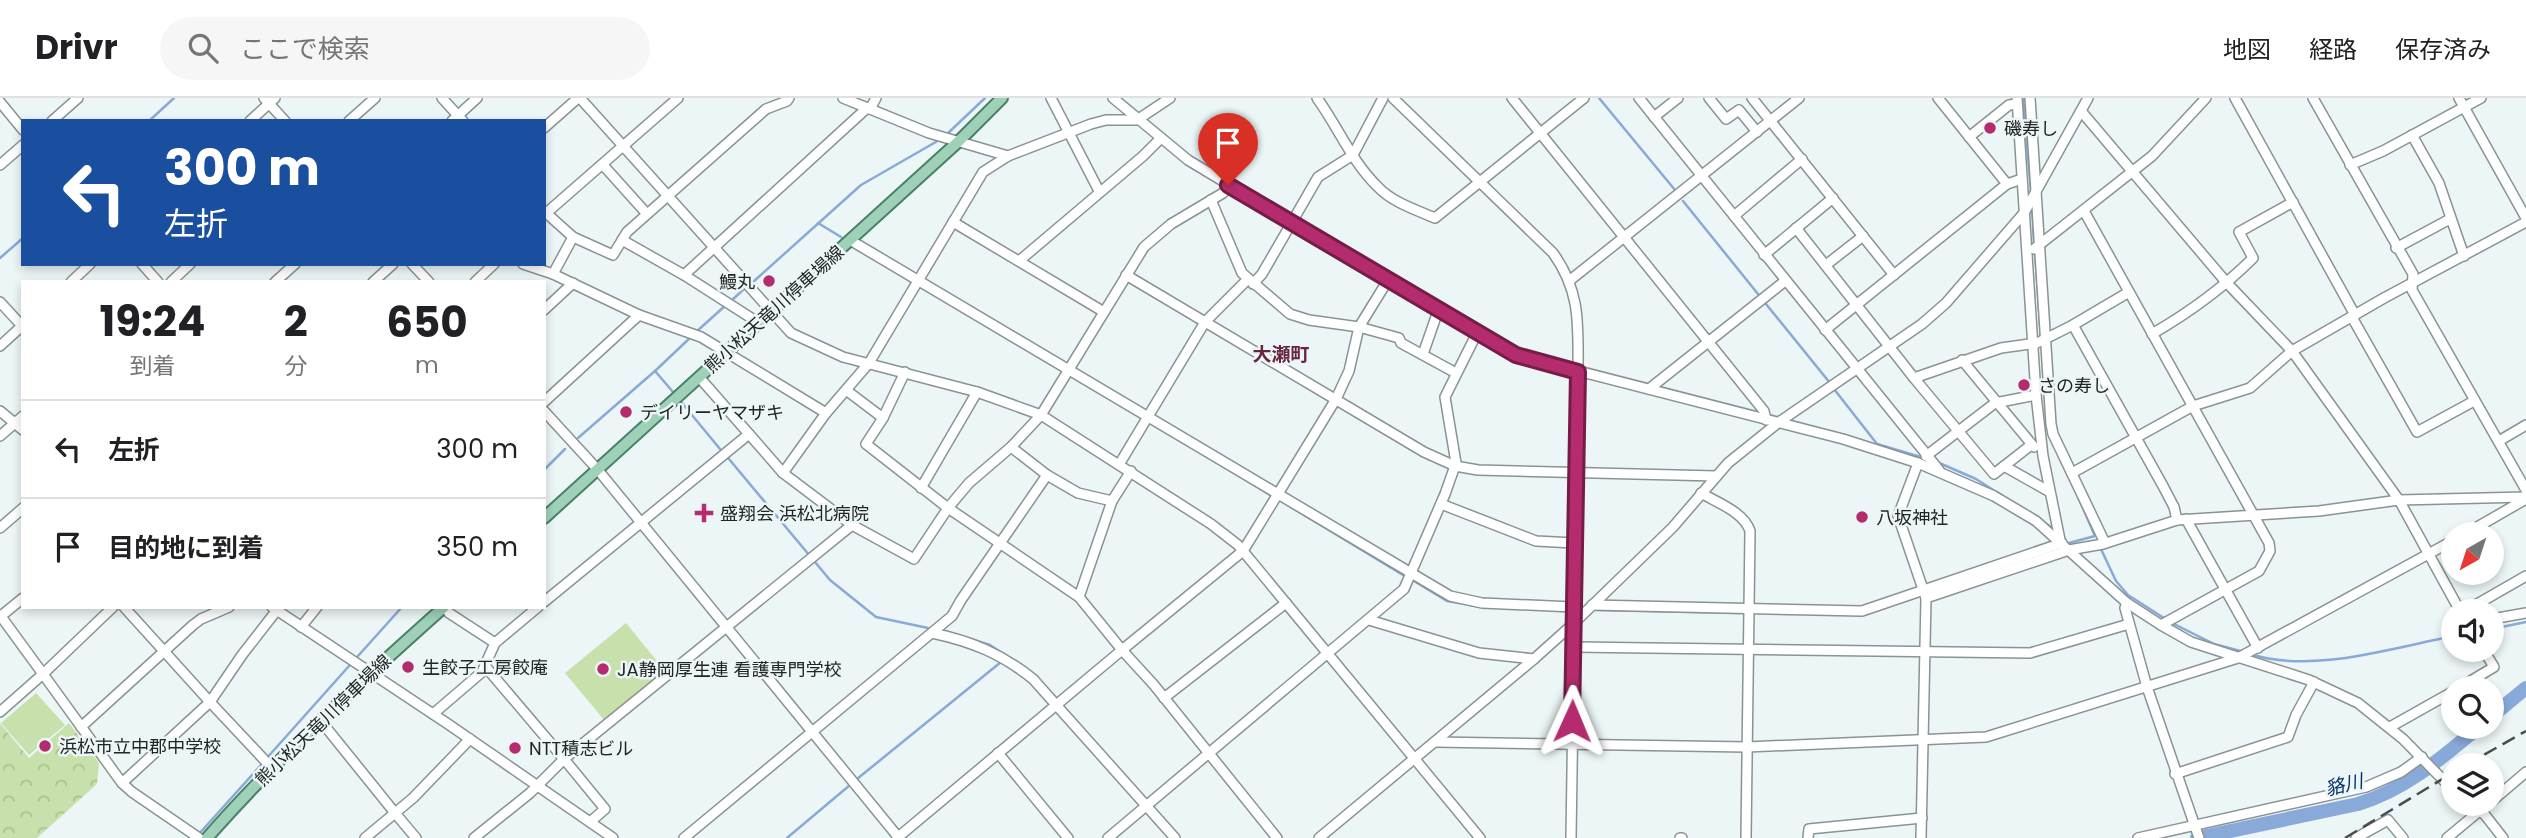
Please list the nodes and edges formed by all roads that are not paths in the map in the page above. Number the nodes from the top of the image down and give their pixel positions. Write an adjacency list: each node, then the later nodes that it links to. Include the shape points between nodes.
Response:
1 (78, 98): 39 (street)
2 (375, 98): 42 (street)
3 (442, 98): 43 (street)
4 (477, 98): 43 (street)
5 (579, 98): 46 (street); 56 (street)
6 (678, 98): 56 (street)
7 (789, 98): 71 (street, via 766,109)
8 (843, 98): 35 (street)
9 (876, 98): 35 (street)
10 (1002, 98): 54 (main road, 熊小松天竜川停車場線)
11 (1051, 98): 49 (street)
12 (1114, 98): 44 (street)
13 (1170, 98): 44 (street)
14 (1317, 98): 57 (street)
15 (1383, 98): 57 (street)
16 (1393, 98): 66 (street)
17 (1512, 98): 50 (street)
18 (1584, 98): 50 (street)
19 (1639, 98): 38 (street)
20 (1678, 98): 38 (street)
21 (1709, 98): 48 (street, via 1726,119 1740,110)
22 (1752, 98): 45 (street)
23 (1799, 98): 45 (street)
24 (1938, 98): 52 (street)
25 (2030, 98): 70 (street)
26 (2088, 98): 37 (street)
27 (2235, 98): 74 (street)
28 (2313, 98): 62 (street)
29 (2459, 98): 36 (street)
30 (2481, 98): 36 (street)
31 (2204, 99): 63 (street, via 2152,156)
32 (269, 100): 40 (street); 41 (street)
33 (2017, 101): 52 (street); 65 (street)
34 (0, 103): 47 (street)
35 (869, 108): 54 (street); 91 (street)
36 (2464, 108): 51 (street); 82 (street)
37 (2081, 111): 63 (street); 70 (street)
38 (1654, 117): 64 (street)
39 (54, 119)
40 (252, 119)
41 (283, 119)
42 (351, 119)
43 (457, 119)
44 (1137, 120): 49 (street, via 1100,121); 53 (street)
45 (1771, 121): 48 (street); 59 (street)
46 (546, 126)
47 (21, 128)
48 (1757, 132): 64 (street)
49 (1070, 133): 58 (street); 69 (street)
50 (1540, 133): 66 (street); 88 (street)
51 (2412, 135): 62 (street); 81 (street, via 2439,183)
52 (1969, 137): 67 (street)
53 (1160, 139): 68 (street); 69 (street)
54 (959, 141): 58 (street); 90 (main road, 熊小松天竜川停車場線)
55 (21, 147): 60 (street)
56 (625, 147): 61 (street); 71 (street)
57 (1353, 155): 66 (street, via 1378,188 1435,218); 84 (street, via 1318,177)
58 (1008, 156): 83 (street, via 979,176)
59 (1802, 159): 72 (street); 80 (street)
60 (0, 165)
61 (603, 165): 77 (street); 79 (street)
62 (2350, 165): 92 (street)
63 (2130, 171): 76 (street); 124 (street)
64 (1702, 177): 80 (street); 88 (street)
65 (2022, 179): 67 (street); 75 (street)
66 (1481, 182): 119 (street, via 1553,253)
67 (2007, 184): 109 (street)
68 (1228, 185): 73 (street); 84 (street)
69 (1099, 191): 96 (street)
70 (2034, 195): 75 (street); 93 (street)
71 (667, 197): 79 (street); 91 (street)
72 (1833, 198): 85 (street); 86 (street)
73 (1211, 200): 108 (street, via 1152,239); 121 (street, via 1241,273)
74 (2293, 202): 124 (street, via 2239,232 2253,258); 133 (street)
75 (2026, 211): 93 (street); 146 (street, via 1946,303)
76 (2084, 211): 93 (street); 125 (street)
77 (546, 212)
78 (546, 214): 87 (street)
79 (647, 215): 89 (street)
80 (1734, 215): 94 (street)
81 (2450, 219): 92 (street); 95 (street)
82 (2526, 220): 95 (street)
83 (953, 222): 96 (street); 117 (street)
84 (1290, 222): 118 (street); 121 (street, via 1262,274)
85 (1796, 228): 94 (street); 97 (street)
86 (1863, 236): 97 (street); 109 (street)
87 (573, 237): 89 (street, via 613,256); 106 (street)
88 (1625, 238): 119 (street); 143 (street)
89 (622, 240): 107 (street)
90 (850, 240): 117 (street); 130 (main road, 熊小松天竜川停車場線)
91 (713, 248): 107 (street); 130 (street)
92 (2396, 248): 122 (street)
93 (2033, 250): 144 (street)
94 (1764, 255): 120 (street)
95 (2464, 256): 122 (street)
96 (1019, 261): 131 (street)
97 (1826, 265): 127 (street)
98 (88, 266): 110 (street)
99 (144, 266): 111 (street)
100 (188, 266): 112 (street)
101 (293, 266): 113 (street)
102 (391, 266): 114 (street)
103 (414, 266): 115 (street)
104 (492, 266): 116 (street)
105 (529, 266): 106 (street)
106 (553, 274): 123 (street)
107 (684, 275): 135 (street)
108 (1126, 275): 131 (street); 134 (street)
109 (1894, 275): 127 (street)
110 (73, 280)
111 (156, 280)
112 (173, 280)
113 (277, 280)
114 (375, 280)
115 (427, 280)
116 (477, 280)
117 (919, 280): 151 (street); 154 (street)
118 (1388, 280): 129 (street); 139 (street)
119 (1569, 281): 155 (street, via 1578,317)
120 (1785, 281): 140 (street); 143 (street)
121 (1250, 282): 134 (street); 139 (street, via 1290,314)
122 (2414, 283): 133 (street); 165 (street, via 2412,290)
123 (573, 284): 128 (street); 132 (street)
124 (2228, 284): 142 (street); 147 (street)
125 (2129, 292): 137 (street); 142 (street)
126 (0, 302): 136 (street)
127 (1857, 304): 140 (street); 146 (street)
128 (546, 308)
129 (1438, 311): 141 (street); 149 (street)
130 (771, 312): 135 (main road, 熊小松天竜川停車場線); 151 (street, via 791,333 843,357)
131 (1104, 312): 154 (street)
132 (639, 315): 148 (street, via 701,337); 163 (street)
133 (2356, 315): 147 (street); 165 (street, via 2353,319 2417,432)
134 (1205, 322): 164 (street); 172 (street)
135 (758, 323): 148 (main road, 熊小松天竜川停車場線)
136 (21, 325)
137 (2073, 325): 144 (street); 183 (street)
138 (21, 327): 145 (street)
139 (1359, 327): 149 (street, via 1399,338); 164 (street, via 1349,371)
140 (1825, 330): 152 (street)
141 (1477, 333): 155 (street, via 1516,355); 156 (street)
142 (2152, 334): 167 (street)
143 (1709, 342): 159 (street); 175 (street, via 1764,411)
144 (2040, 342): 150 (street); 162 (street); 198 (street, via 2053,434)
145 (0, 346)
146 (1889, 346): 152 (street); 158 (street)
147 (2292, 351): 167 (street, via 2250,388); 207 (street)
148 (727, 353): 157 (main road, 熊小松天竜川停車場線); 170 (street)
149 (1423, 355): 156 (street)
150 (1962, 360): 158 (street); 166 (street)
151 (869, 363): 153 (street); 160 (street)
152 (1856, 369): 176 (street); 187 (street)
153 (905, 372): 161 (street); 174 (street)
154 (1069, 372): 171 (street); 172 (street)
155 (1578, 372): 159 (street); 197 (street)
156 (1456, 373): 191 (street, via 1445,397)
157 (699, 377): 181 (street); 194 (main road, 熊小松天竜川停車場線)
158 (1914, 378): 180 (street)
159 (1650, 389): 175 (street)
160 (846, 390): 170 (street); 174 (street)
161 (977, 392): 171 (street); 201 (street)
162 (2036, 396): 166 (street); 188 (street)
163 (546, 399)
164 (1336, 399): 191 (street); 205 (street)
165 (2474, 401): 184 (street)
166 (1995, 402): 180 (street); 185 (street)
167 (2193, 406): 183 (street); 212 (street)
168 (0, 411): 177 (street)
169 (546, 413): 194 (street)
170 (826, 413): 196 (street)
171 (1041, 415): 186 (street); 189 (street)
172 (1147, 417): 189 (street); 205 (street)
173 (21, 418): 177 (street)
174 (883, 418): 201 (street, via 866,443)
175 (1766, 420): 176 (street)
176 (1779, 422): 190 (street); 200 (street)
177 (14, 423): 179 (street); 182 (street)
178 (2526, 425): 184 (street)
179 (21, 428)
180 (1958, 432): 187 (street); 192 (street, via 1994,474)
181 (749, 434): 196 (street); 216 (street)
182 (0, 436)
183 (2136, 438): 198 (street); 214 (street)
184 (2499, 441): 202 (street)
185 (2031, 445): 188 (street); 192 (street)
186 (1011, 447): 199 (street); 210 (street)
187 (1926, 456): 193 (street)
188 (2043, 456): 203 (street)
189 (1120, 463): 195 (street)
190 (1918, 463): 193 (street); 230 (street, via 1898,516)
191 (1455, 466): 197 (street); 209 (street)
192 (2004, 467): 203 (street)
193 (1938, 469): 219 (street, via 2013,506)
194 (598, 470): 213 (main road, 熊小松天竜川停車場線); 216 (street)
195 (1131, 471): 208 (street); 225 (street)
196 (783, 473): 217 (street)
197 (1576, 473): 200 (street); 220 (street)
198 (2072, 473): 222 (street)
199 (1047, 475): 208 (street, via 1079,493); 221 (street)
200 (1716, 476): 204 (street)
201 (921, 488): 210 (street)
202 (2526, 490)
203 (2050, 492): 219 (street)
204 (1701, 494): 238 (street); 248 (street, via 1748,525)
205 (1277, 495): 225 (street); 227 (street)
206 (2526, 498): 207 (street); 215 (street)
207 (2399, 500): 212 (street); 226 (street)
208 (1112, 501): 231 (street)
209 (1441, 505): 220 (street, via 1536,541); 227 (street)
210 (948, 508): 217 (street, via 914,559); 221 (street)
211 (21, 510): 218 (street)
212 (2252, 515): 214 (street); 229 (street, via 2265,533 2270,551 2259,571)
213 (546, 516)
214 (2182, 519): 222 (street); 229 (street)
215 (2485, 522)
216 (641, 523): 235 (street); 256 (street)
217 (852, 524): 256 (street)
218 (0, 528)
219 (2061, 542): 224 (street); 230 (street)
220 (1574, 543): 239 (street)
221 (1000, 544): 231 (street); 258 (street, via 953,616)
222 (2101, 544): 224 (street)
223 (2441, 547): 226 (street)
224 (2069, 550): 230 (street); 237 (street)
225 (1243, 551): 236 (street); 262 (street)
226 (2429, 554): 232 (street); 261 (street)
227 (1410, 574): 239 (street, via 1450,596 1482,603); 252 (street, via 1404,589)
228 (2526, 576): 233 (street)
229 (2225, 590): 253 (street); 261 (street)
230 (1925, 595): 248 (street, via 1862,611); 265 (street)
231 (1079, 597): 262 (street)
232 (2456, 599)
233 (2485, 599)
234 (21, 600): 250 (street)
235 (546, 601)
236 (1286, 603): 266 (street); 276 (street)
237 (2127, 603): 253 (street); 255 (street)
238 (1592, 605): 248 (street); 254 (street)
239 (1573, 607): 254 (street)
240 (111, 609): 272 (street)
241 (126, 609): 264 (street)
242 (228, 609): 264 (street, via 201,619)
243 (275, 609): 257 (street); 278 (street)
244 (315, 609): 257 (street)
245 (443, 609): 271 (main road, 熊小松天竜川停車場線)
246 (446, 609): 259 (street)
247 (536, 609): 259 (street)
248 (1749, 610): 263 (street)
249 (2526, 613): 251 (street)
250 (1, 616): 272 (street)
251 (2504, 617)
252 (1369, 620): 266 (street); 268 (street, via 1479,653)
253 (2167, 622): 267 (street, via 2191,642)
254 (1573, 624): 260 (street); 268 (street)
255 (2129, 624): 265 (street, via 2030,653); 275 (street)
256 (726, 626): 285 (street); 295 (street)
257 (301, 627): 271 (street)
258 (932, 633): 279 (street, via 985,647 1013,663); 285 (street)
259 (495, 643): 270 (street)
260 (1574, 647): 263 (street); 289 (street)
261 (2255, 649): 267 (street)
262 (1122, 650): 276 (street); 279 (street)
263 (1748, 650): 265 (street); 290 (street)
264 (165, 652): 278 (street); 283 (street)
265 (1925, 652): 287 (street)
266 (1328, 653): 292 (street); 293 (street)
267 (2240, 657): 274 (street); 275 (street)
268 (1534, 659): 288 (street)
269 (2491, 662): 273 (street, via 2494,667)
270 (485, 666): 281 (street); 295 (street)
271 (370, 673): 281 (street); 282 (main road, 熊小松天竜川停車場線)
272 (43, 674): 280 (street); 283 (street)
273 (2479, 676)
274 (2314, 682): 284 (street); 297 (street, via 2288,737)
275 (2147, 687): 287 (street, via 1986,737); 297 (street)
276 (1164, 698): 292 (street)
277 (2441, 698): 284 (street)
278 (210, 702): 296 (street); 300 (street)
279 (1056, 705): 291 (street); 303 (street)
280 (0, 712)
281 (433, 714): 286 (street)
282 (320, 720): 296 (main road, 熊小松天竜川停車場線); 304 (street)
283 (81, 727): 300 (street)
284 (2390, 727): 294 (street)
285 (812, 732): 315 (street); 316 (street)
286 (470, 739): 301 (street); 304 (street)
287 (1924, 741): 290 (street); 307 (street)
288 (1435, 742): 289 (street); 293 (street)
289 (1572, 746): 290 (street); 323 (street)
290 (1747, 747): 324 (street)
291 (998, 753): 316 (street); 317 (street)
292 (1207, 753): 303 (street); 320 (street)
293 (1415, 759): 321 (street); 322 (street)
294 (2424, 759): 298 (street); 309 (street, via 2366,787)
295 (564, 760): 301 (street); 308 (street, via 605,809)
296 (271, 768): 310 (main road, 熊小松天竜川停車場線)
297 (2175, 774): 309 (street)
298 (2441, 777)
299 (2524, 778): 302 (street)
300 (122, 783): 310 (street)
301 (536, 785): 308 (street); 313 (street)
302 (2504, 793)
303 (1146, 805): 318 (street); 319 (street)
304 (395, 813): 311 (street); 312 (street)
305 (2474, 816): 330 (street)
306 (2484, 816): 331 (street)
307 (1922, 818): 325 (street, via 1809,829); 326 (street)
308 (590, 822): 314 (street)
309 (2196, 832): 327 (street)
310 (200, 837)
311 (365, 838)
312 (416, 838)
313 (474, 838)
314 (613, 838)
315 (684, 838)
316 (898, 838)
317 (1068, 838)
318 (1108, 838)
319 (1175, 838)
320 (1277, 838)
321 (1319, 838)
322 (1480, 838)
323 (1571, 838)
324 (1746, 838)
325 (1808, 838)
326 (1921, 838)
327 (2138, 838)
328 (2356, 838): 329 (street, via 2388,820)
329 (2403, 838)
330 (2447, 838)
331 (2503, 838)

